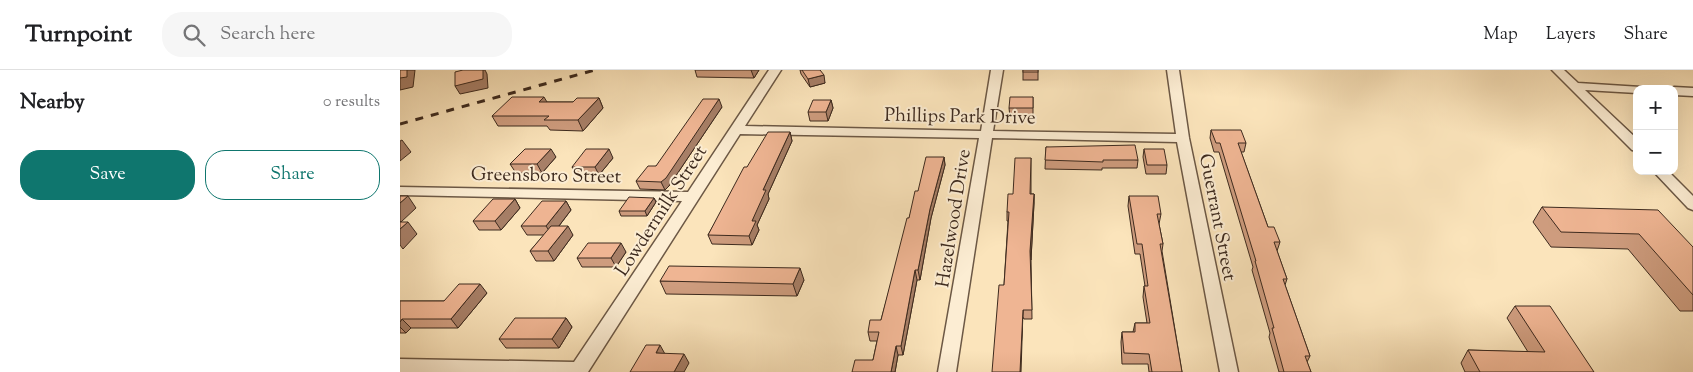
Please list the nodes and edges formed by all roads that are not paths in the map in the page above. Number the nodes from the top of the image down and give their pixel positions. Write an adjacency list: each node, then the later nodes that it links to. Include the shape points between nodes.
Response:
1 (775, 70): 9 (street, Lowdermilk Street)
2 (997, 70): 10 (street, Hazelwood Drive)
3 (1172, 70): 11 (street, Guerrant Street)
4 (1558, 70): 5 (street)
5 (1575, 86): 6 (street); 12 (street)
6 (1633, 89)
7 (1678, 91): 8 (street)
8 (1693, 92)
9 (737, 130): 10 (street, Phillips Park Drive); 15 (street, Lowdermilk Street)
10 (986, 134): 11 (street, Phillips Park Drive); 19 (street, Hazelwood Drive)
11 (1183, 138): 20 (street, Guerrant Street)
12 (1633, 143)
13 (1664, 175): 16 (street)
14 (400, 191): 15 (street, Greensboro Street)
15 (692, 197): 18 (street, Lowdermilk Street)
16 (1693, 204)
17 (400, 367): 18 (street)
18 (578, 371)
19 (947, 372)
20 (1228, 372)

